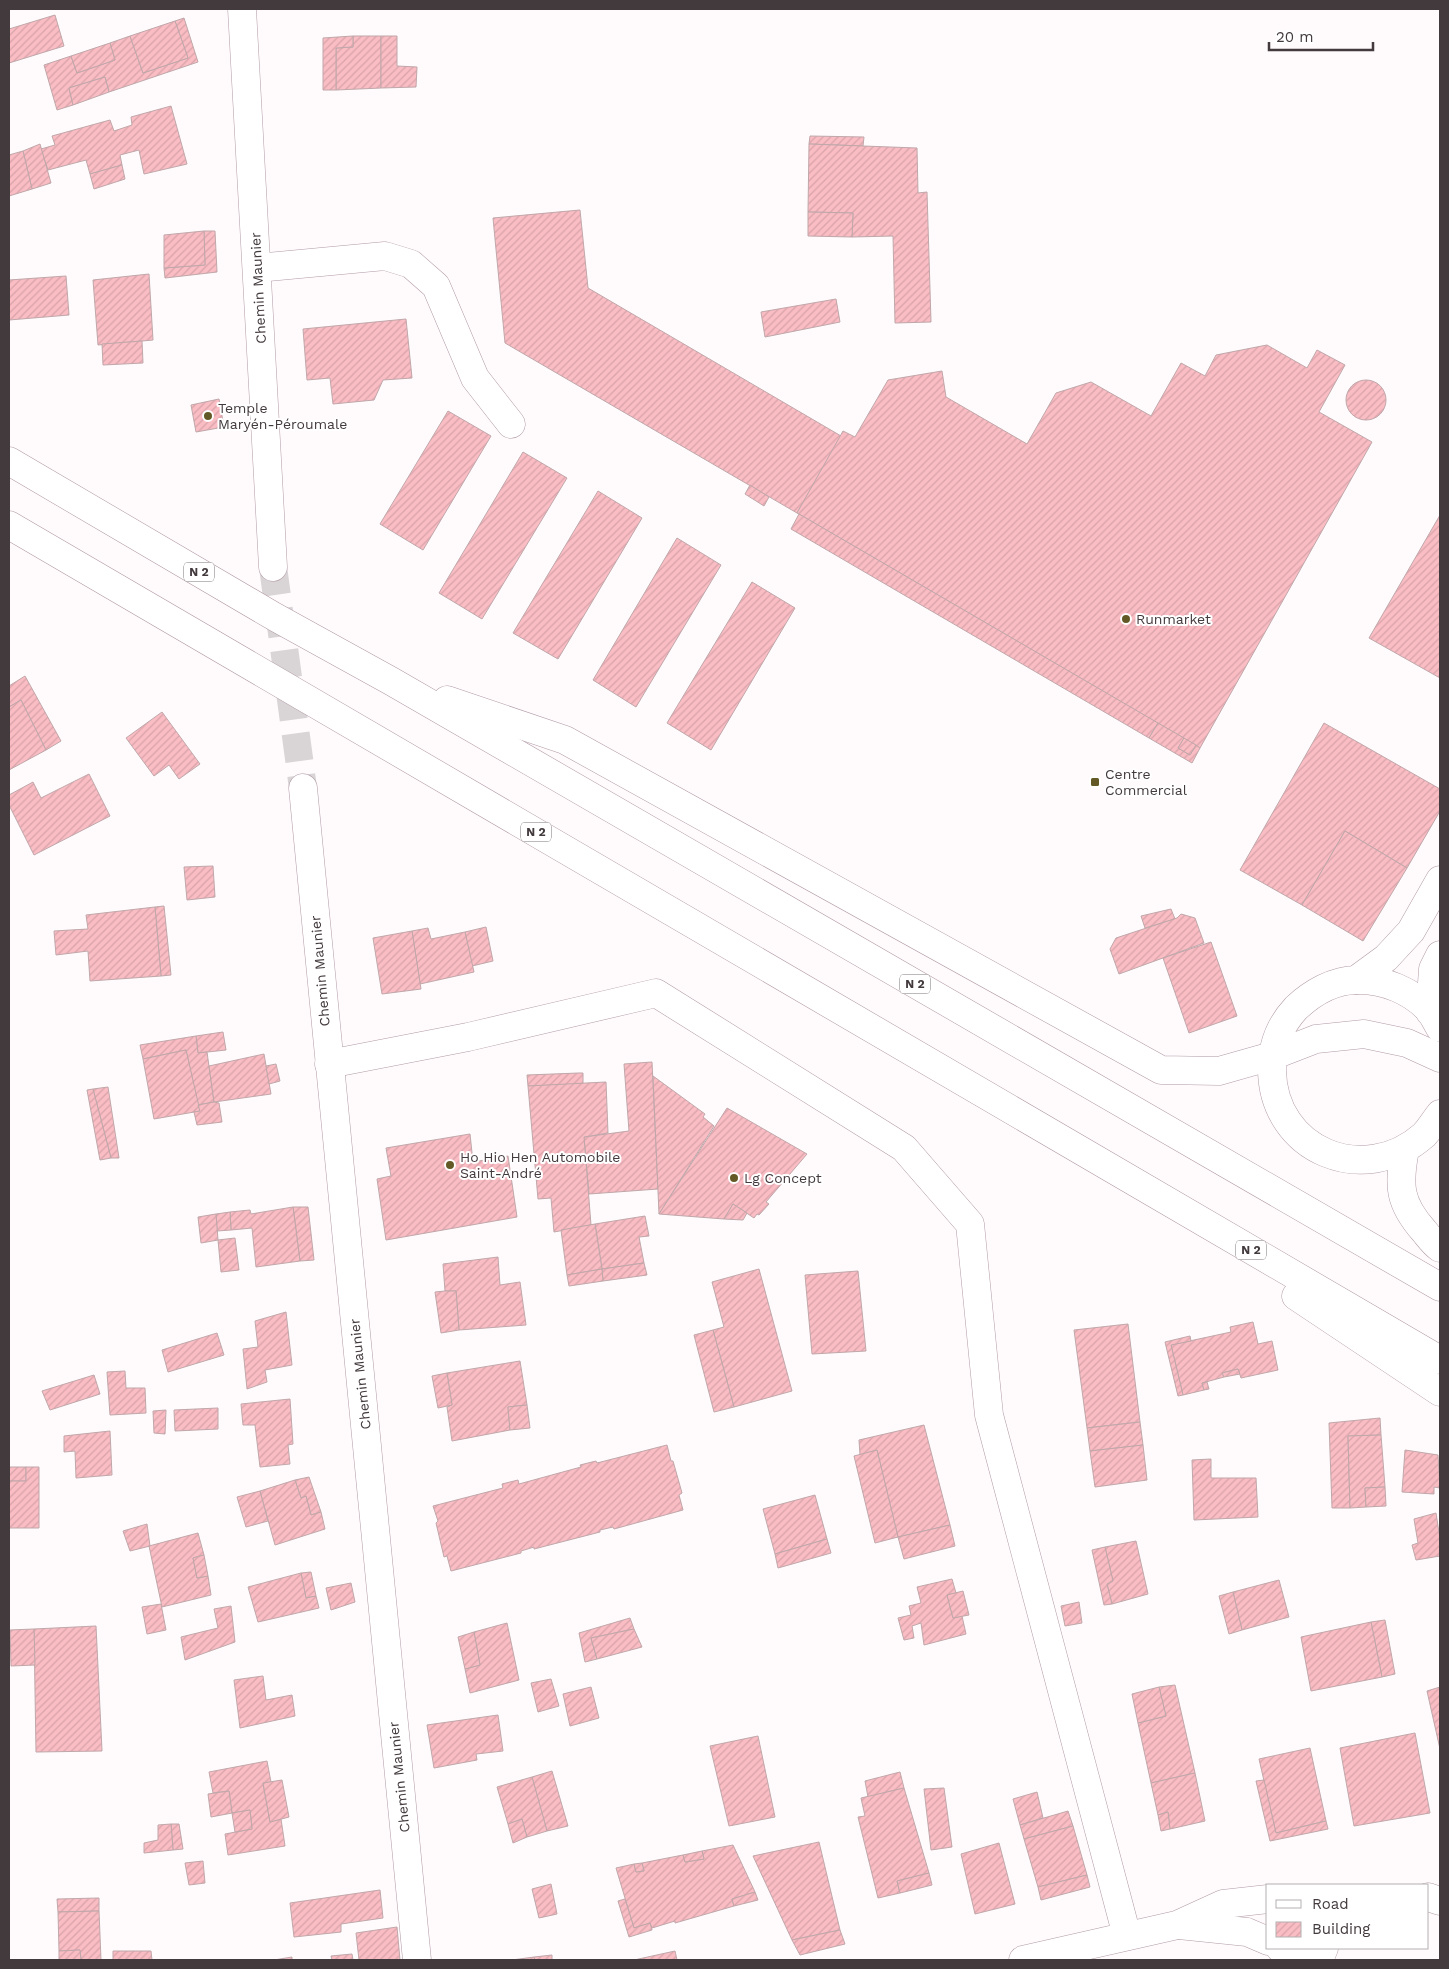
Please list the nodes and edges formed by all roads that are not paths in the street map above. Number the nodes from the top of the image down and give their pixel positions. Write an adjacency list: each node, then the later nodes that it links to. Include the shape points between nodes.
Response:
1 (242, 9): 2 (main road, Chemin Maunier)
2 (257, 268): 3 (main road, via 385,256 411,264 436,286 475,378); 6 (main road, Chemin Maunier)
3 (511, 424)
4 (9, 461): 7 (main road, N 2)
5 (9, 525): 17 (main road, N 2)
6 (273, 567)
7 (391, 681): 13 (main road, via 565,740 1161,1070 1219,1070); 20 (main road, N 2)
8 (303, 788): 15 (main road, Chemin Maunier)
9 (1440, 880): 11 (main road, via 1411,931 1386,958)
10 (1440, 955): 12 (main road, via 1433,969)
11 (1356, 980): 12 (main road, via 1384,983 1409,993); 13 (main road, via 1328,986 1307,998 1290,1015 1276,1040)
12 (1435, 1020)
13 (1272, 1056): 14 (main road, via 1316,1039 1364,1034 1407,1043); 18 (main road, via 1272,1085 1281,1113 1298,1135 1322,1152 1349,1160 1378,1159)
14 (1440, 1058)
15 (329, 1064): 25 (main road, via 468,1037 656,992 904,1148 970,1224 989,1415); 28 (main road, Chemin Maunier)
16 (1440, 1114): 18 (main road, via 1425,1134)
17 (1062, 1140): 21 (main road, N 2); 22 (main road)
18 (1405, 1149): 19 (main road, via 1402,1194 1410,1216)
19 (1440, 1248)
20 (1440, 1287)
21 (1440, 1360)
22 (1440, 1392)
23 (1266, 1899): 24 (main road, via 1223,1904)
24 (1178, 1925): 25 (main road); 26 (main road, via 1247,1932)
25 (1127, 1936): 29 (main road)
26 (1266, 1940)
27 (1282, 1949): 30 (main road)
28 (417, 1960)
29 (1023, 1960)
30 (1301, 1960)

